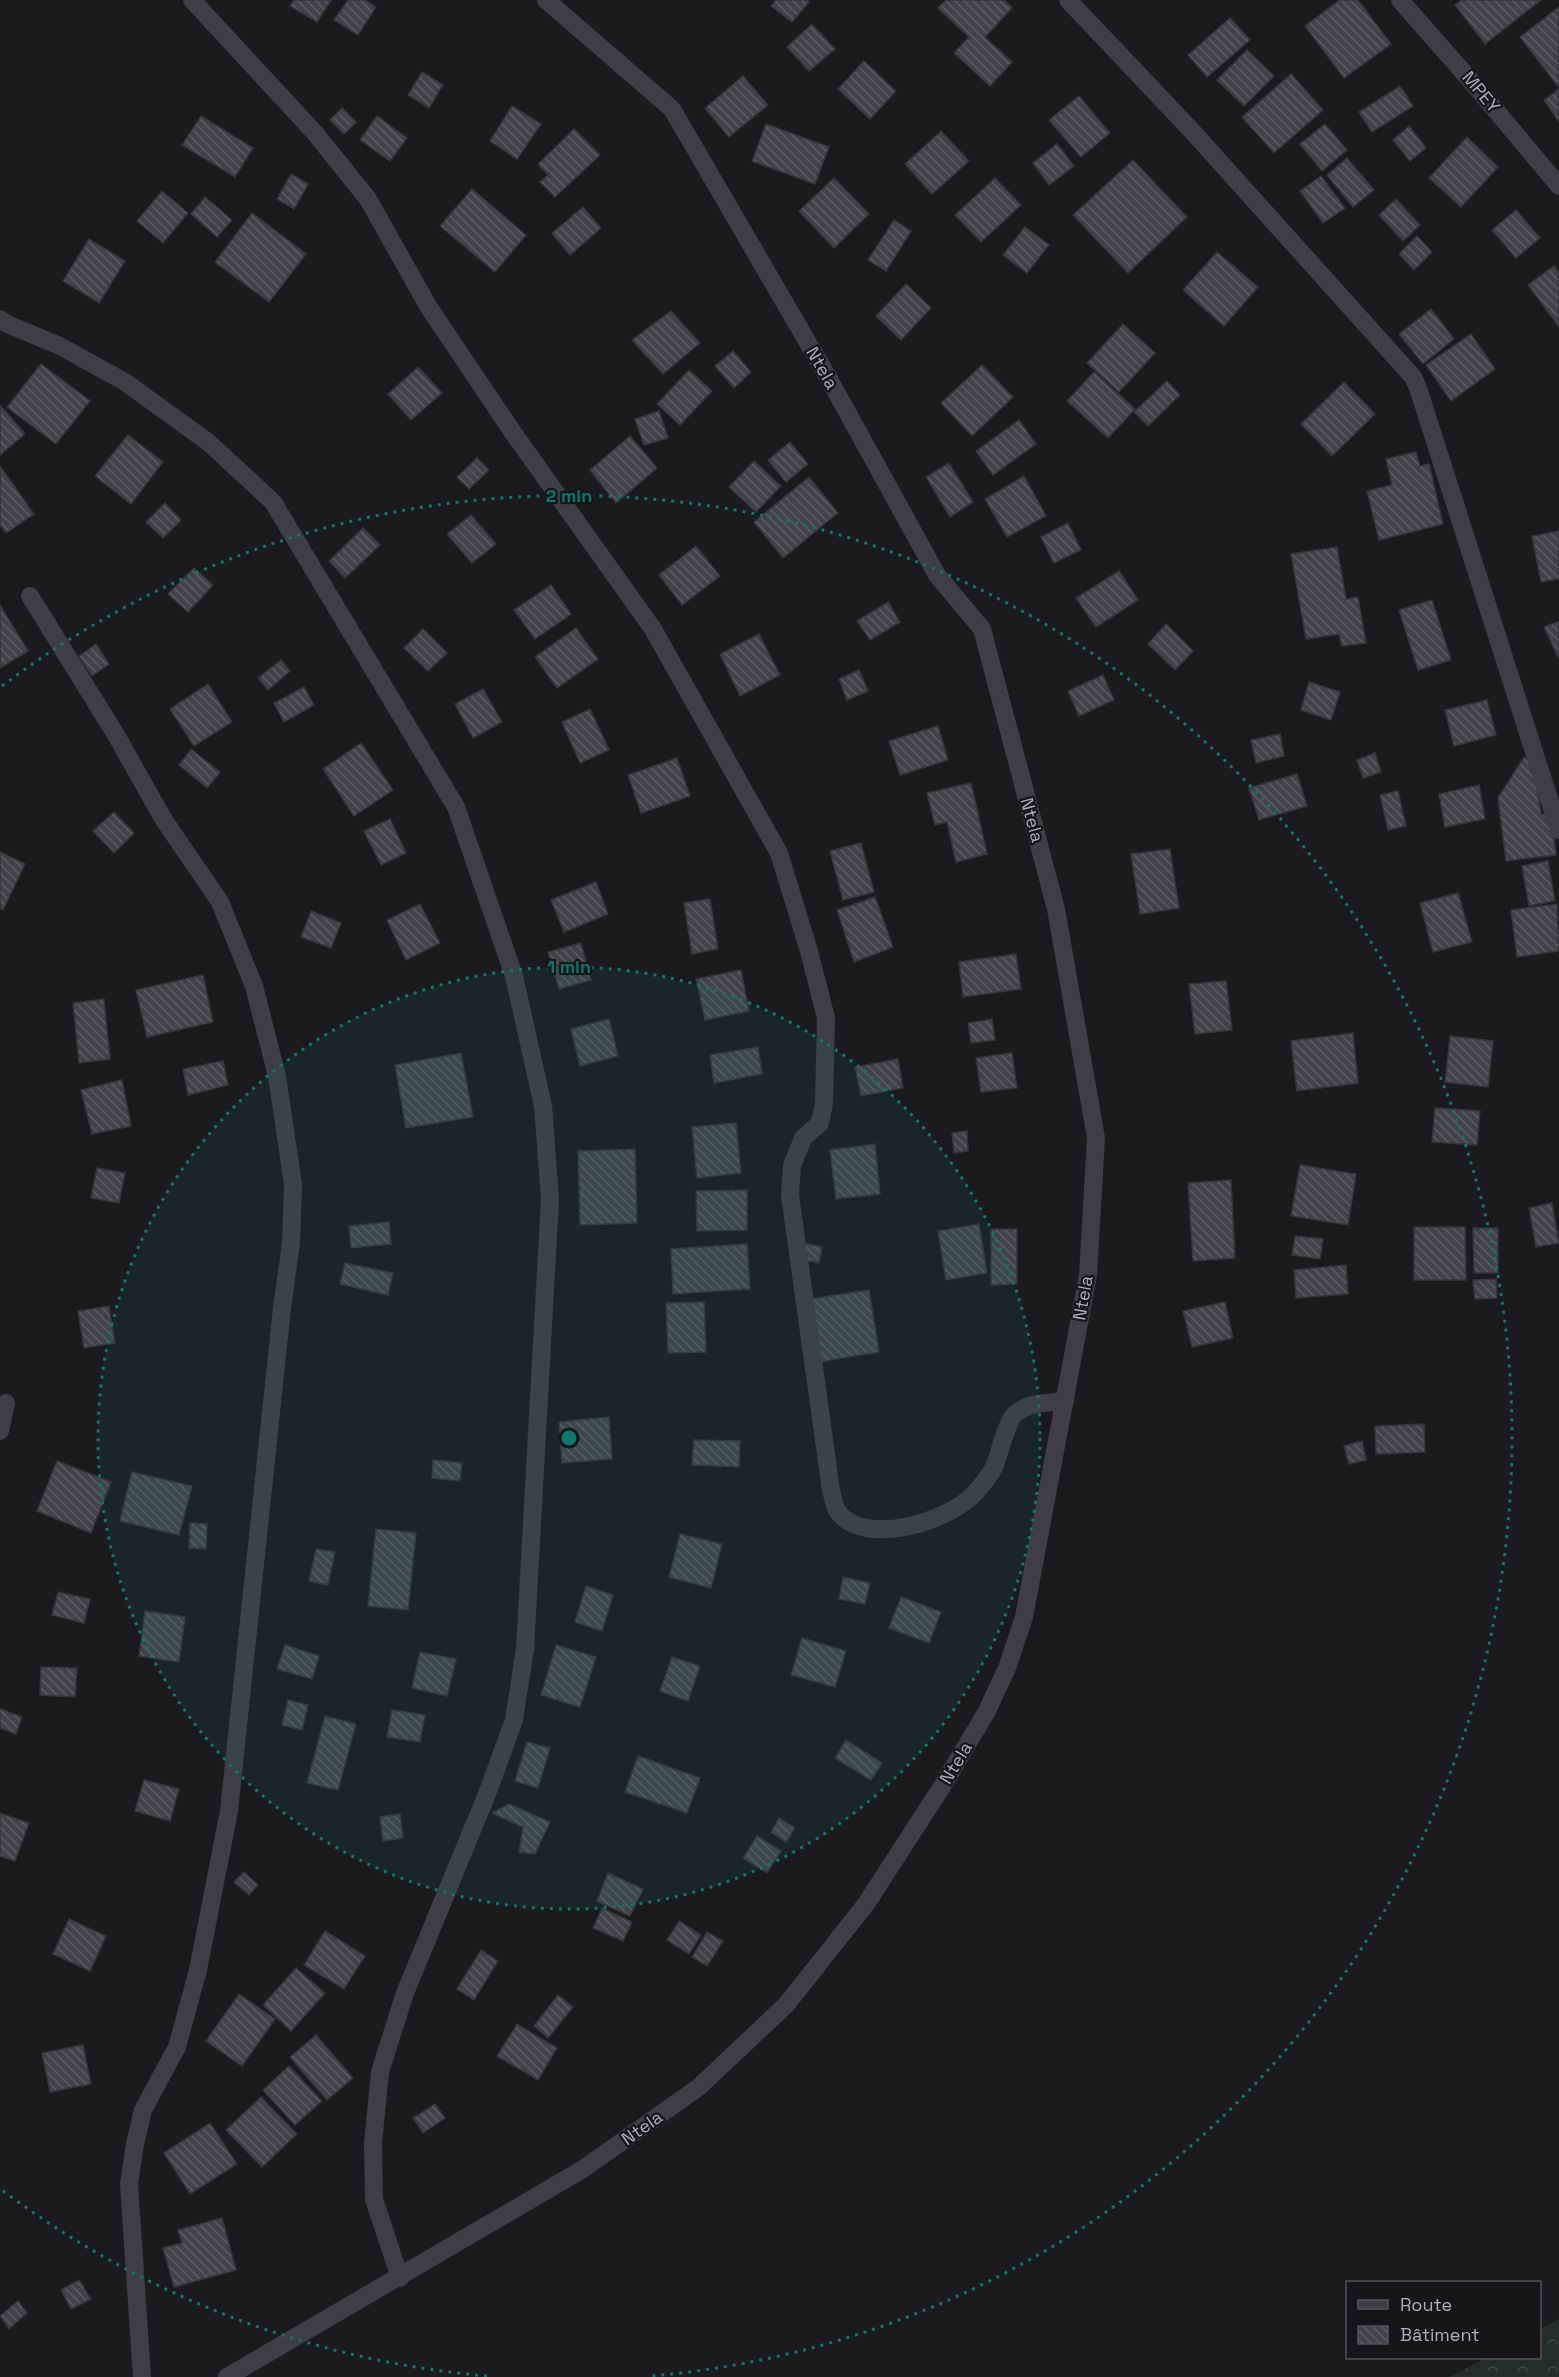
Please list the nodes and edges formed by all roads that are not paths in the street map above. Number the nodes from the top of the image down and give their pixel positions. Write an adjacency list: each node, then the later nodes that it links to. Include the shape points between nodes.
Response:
1 (192, 0): 9 (street, via 315,133 368,199 435,316 653,629 779,853 826,1018 820,1123 803,1138 792,1166 790,1195 837,1511 850,1522 879,1531 910,1527 942,1516 974,1495 993,1469 1012,1417 1033,1404)
2 (546, 0): 9 (street, Ntela, via 672,109 829,379 937,575 982,629 1056,909 1096,1138 1088,1275)
3 (1068, 0): 8 (street, via 1193,132 1413,377)
4 (1400, 0): 5 (street, MPEY)
5 (1559, 186)
6 (0, 319): 12 (street, via 125,382 208,442 273,502 456,807 514,976 543,1106 550,1200 525,1649 514,1720 405,1993 380,2072 373,2143 374,2199)
7 (30, 596): 13 (street, via 164,820 220,902 254,986 278,1076 292,1184 291,1242 229,1811 198,1970 177,2047 143,2110 129,2184)
8 (1559, 830)
9 (1065, 1401): 12 (street, Ntela, via 1024,1617 1006,1668 987,1712 866,1904 786,2005 699,2087 583,2169)
10 (6, 1403): 11 (street)
11 (0, 1431)
12 (400, 2278): 14 (street, Ntela)
13 (142, 2377)
14 (227, 2377)

